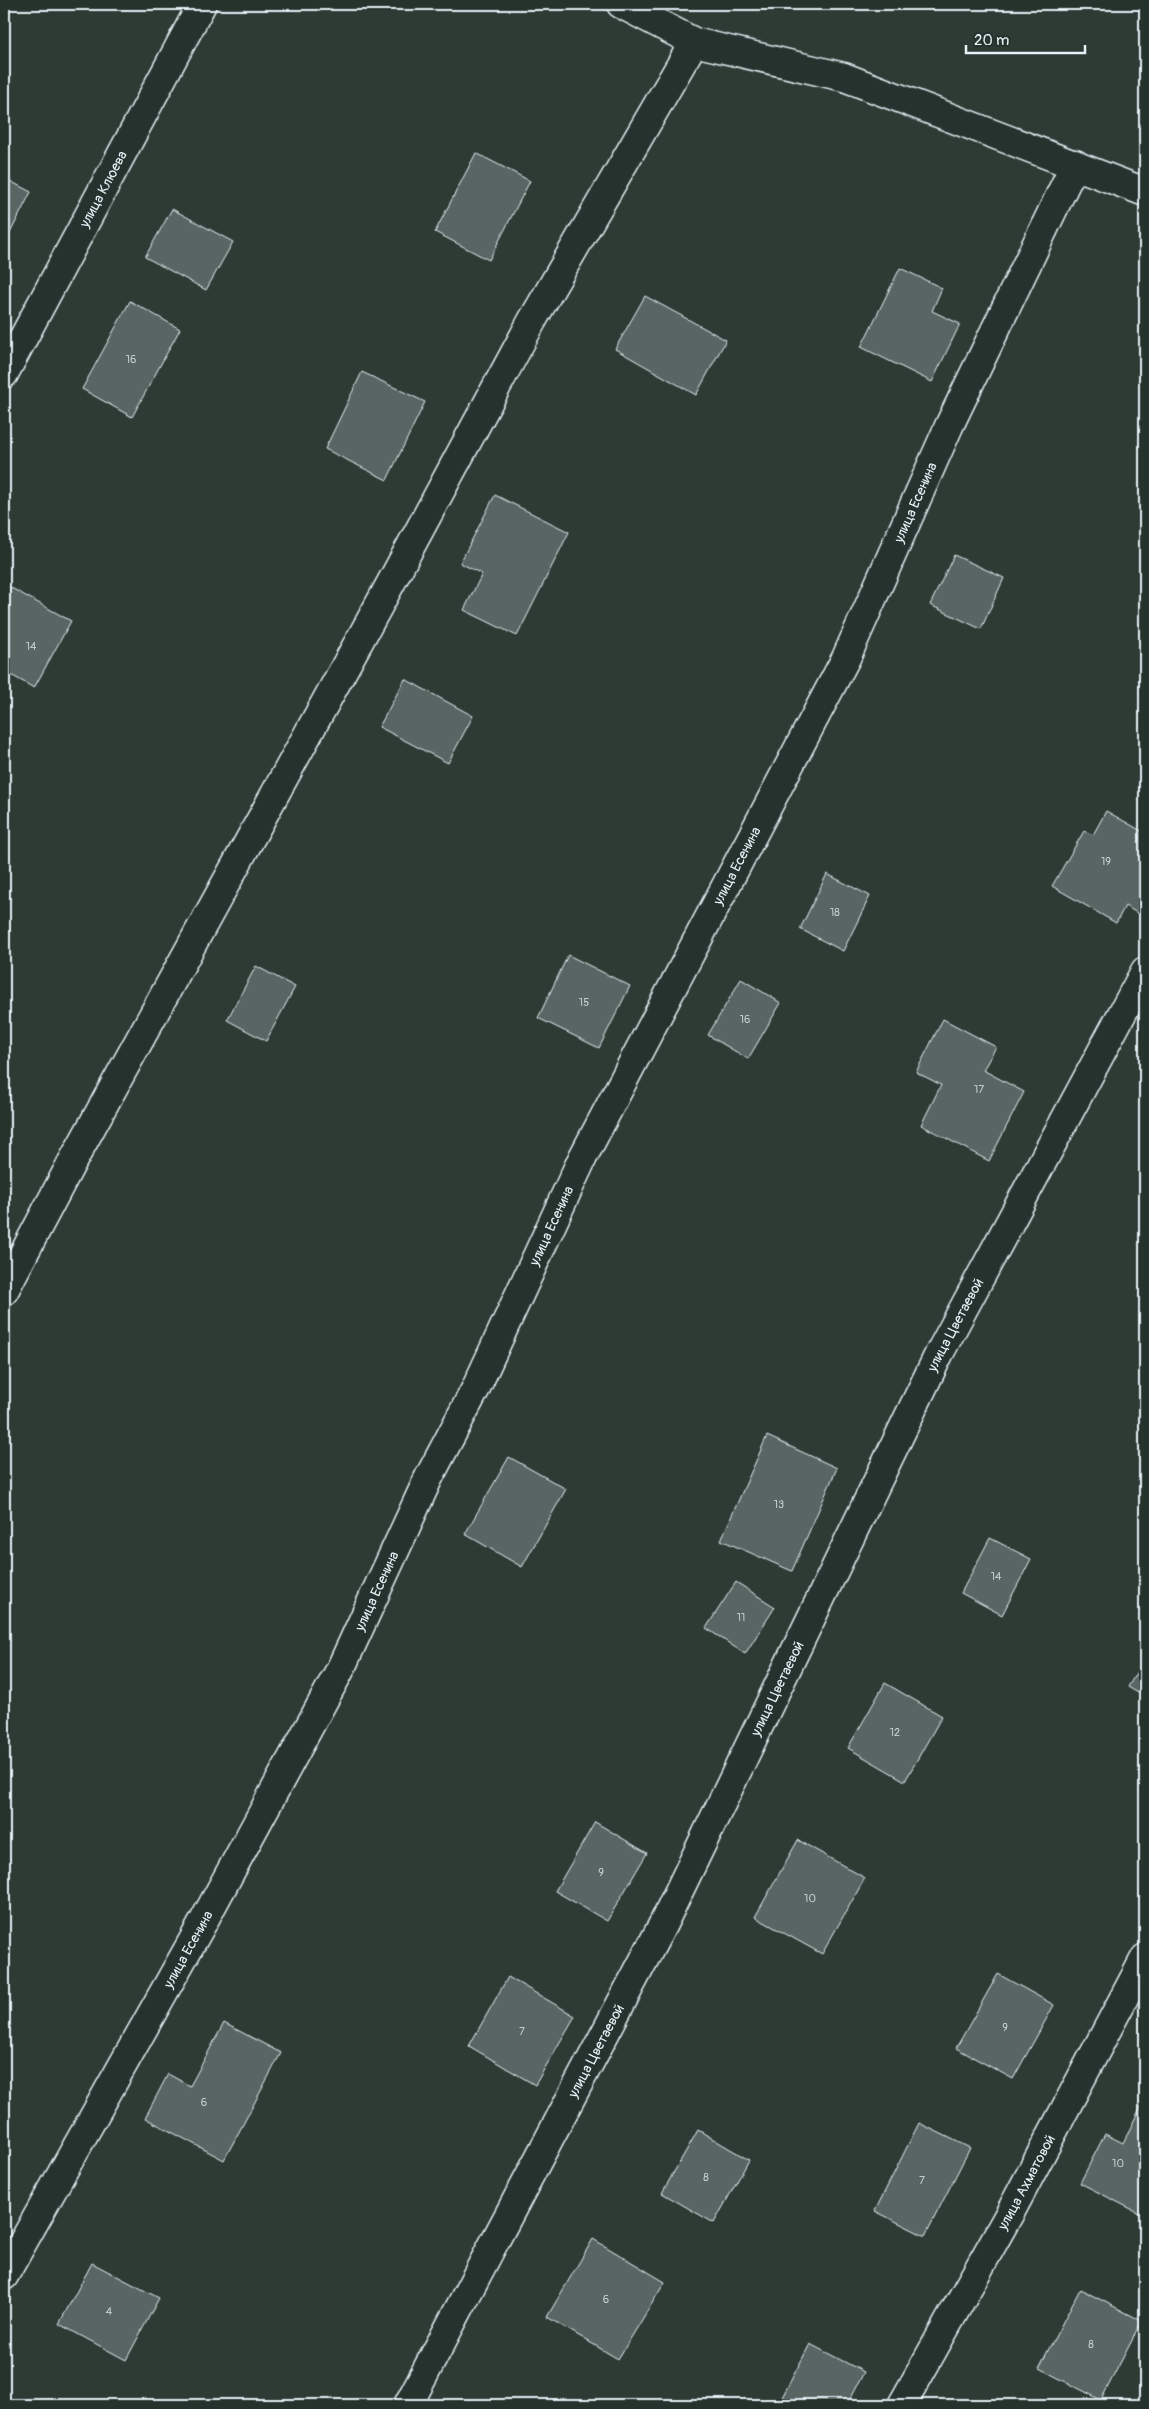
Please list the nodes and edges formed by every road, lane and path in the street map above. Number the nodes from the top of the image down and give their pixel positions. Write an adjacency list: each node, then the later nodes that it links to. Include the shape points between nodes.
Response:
1 (202, 4): 6 (street, улица Клюева)
2 (621, 4): 3 (street)
3 (694, 42): 4 (street, via 844,77); 8 (street, via 532,321)
4 (1075, 164): 5 (street); 10 (street, улица Есенина, via 949,426 846,658 583,1157 340,1670 201,1926)
5 (1145, 192)
6 (4, 374)
7 (1145, 971): 11 (street, улица Цветаевой, via 939,1354 663,1924)
8 (4, 1291)
9 (1145, 1958): 12 (street, улица Ахматовой, via 1011,2211)
10 (4, 2276)
11 (408, 2405)
12 (902, 2405)

